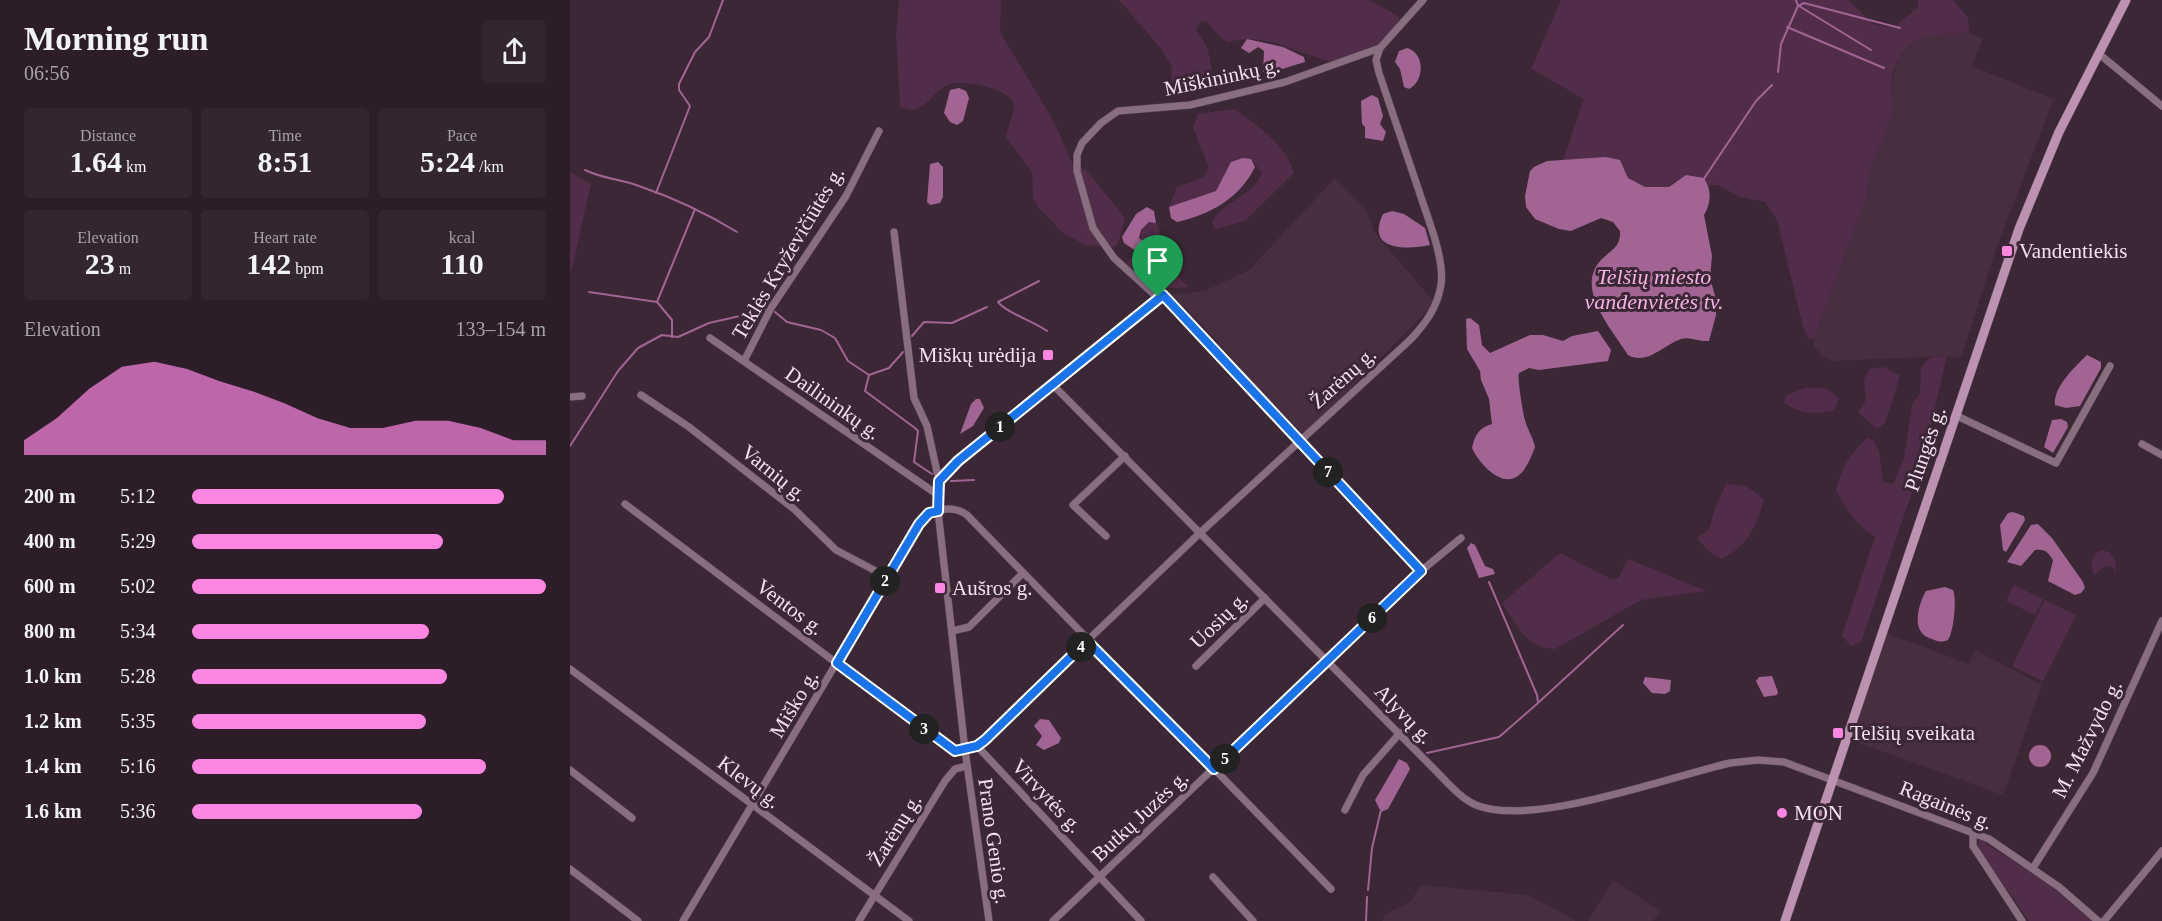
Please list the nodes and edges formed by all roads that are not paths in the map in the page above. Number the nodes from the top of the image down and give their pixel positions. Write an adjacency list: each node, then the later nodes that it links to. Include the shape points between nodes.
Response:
1 (1423, 0): 3 (street)
2 (2126, 0): 4 (main road, Plungės g.)
3 (1380, 48): 8 (street, Miškininkų g., via 1285,82 1211,100 1118,111 1082,143 1077,171 1093,228 1114,258); 17 (street, Žarėnų g., via 1376,60 1379,73 1440,265 1437,303 1420,329)
4 (2098, 53): 5 (street); 16 (main road, Plungės g., via 2031,196)
5 (2162, 106)
6 (879, 131): 10 (street, Teklės Kryževičiūtės g., via 846,196 771,309)
7 (894, 232): 21 (street, Prano Genio g., via 914,398 927,426)
8 (1160, 296): 12 (street); 17 (street, Miškininkų g.)
9 (710, 338): 10 (street, Dailininkų g.)
10 (744, 361): 22 (street, Dailininkų g.)
11 (2110, 366): 16 (street, via 2056,463)
12 (1053, 385): 20 (street, Alyvų g.); 21 (street, via 958,461)
13 (641, 395): 30 (street, Varnių g., via 786,502 836,549)
14 (582, 396): 15 (street)
15 (570, 397)
16 (1955, 415): 45 (main road, Plungės g.)
17 (1299, 441): 25 (street, Žarėnų g.); 28 (street, Miškininkų g.)
18 (2142, 444): 19 (street)
19 (2162, 455)
20 (1125, 456): 25 (street, Alyvų g.); 26 (street, via 1073,505)
21 (939, 481): 22 (street, Prano Genio g.)
22 (938, 495): 24 (street, Prano Genio g.)
23 (625, 504): 36 (street, Ventos g.)
24 (938, 511): 29 (street, via 962,511); 30 (street, Miško g., via 924,517); 33 (street, Prano Genio g.)
25 (1201, 532): 31 (street, Alyvų g.); 34 (street, Žarėnų g.)
26 (1106, 536)
27 (1461, 538): 28 (street, Butkų Juzės g.)
28 (1421, 571): 35 (street, Butkų Juzės g.)
29 (1023, 573): 33 (street, via 969,627); 34 (street)
30 (887, 577): 36 (street, Miško g.)
31 (1265, 598): 35 (street, Alyvų g.); 37 (street, Uosių g.)
32 (2161, 624): 52 (street, M. Mažvydo g., via 2093,773)
33 (952, 631): 41 (street, Prano Genio g.)
34 (1087, 641): 40 (street, Žarėnų g.); 43 (street)
35 (1328, 661): 39 (street, Alyvų g.); 43 (street, Butkų Juzės g.)
36 (837, 663): 41 (street, Ventos g., via 944,744 955,751); 46 (street, Miško g.)
37 (1196, 666)
38 (570, 669): 46 (street, Klevų g.)
39 (1400, 733): 45 (street, Alyvų g., via 1468,801 1503,812 1549,808 1740,760 1784,762); 47 (street, via 1363,775)
40 (977, 746): 41 (street, Žarėnų g.); 53 (street, Virvytės g.)
41 (965, 750): 42 (street, Prano Genio g.)
42 (967, 766): 56 (street, Žarėnų g., via 951,773); 61 (street, Prano Genio g.)
43 (1214, 769): 53 (street, Butkų Juzės g.); 55 (street)
44 (570, 771): 48 (street)
45 (1832, 777): 49 (street, Ragainės g.); 65 (main road, Plungės g.)
46 (752, 805): 56 (street, Klevų g.); 58 (street, Miško g.)
47 (1345, 810)
48 (632, 818)
49 (1973, 831): 52 (street, Ragainės g.); 66 (street, via 1973,846)
50 (2162, 851): 68 (street)
51 (570, 868): 57 (street)
52 (2033, 868): 67 (street, Ragainės g.)
53 (1100, 877): 62 (street, Butkų Juzės g.); 63 (street, Virvytės g.)
54 (1213, 877): 64 (street)
55 (1331, 889)
56 (874, 896): 59 (street, Žarėnų g.); 60 (street, Klevų g.)
57 (638, 921)
58 (683, 921)
59 (859, 921)
60 (909, 921)
61 (989, 921)
62 (1053, 921)
63 (1141, 921)
64 (1253, 921)
65 (1785, 921)
66 (2022, 921)
67 (2098, 921)
68 (2104, 921)

